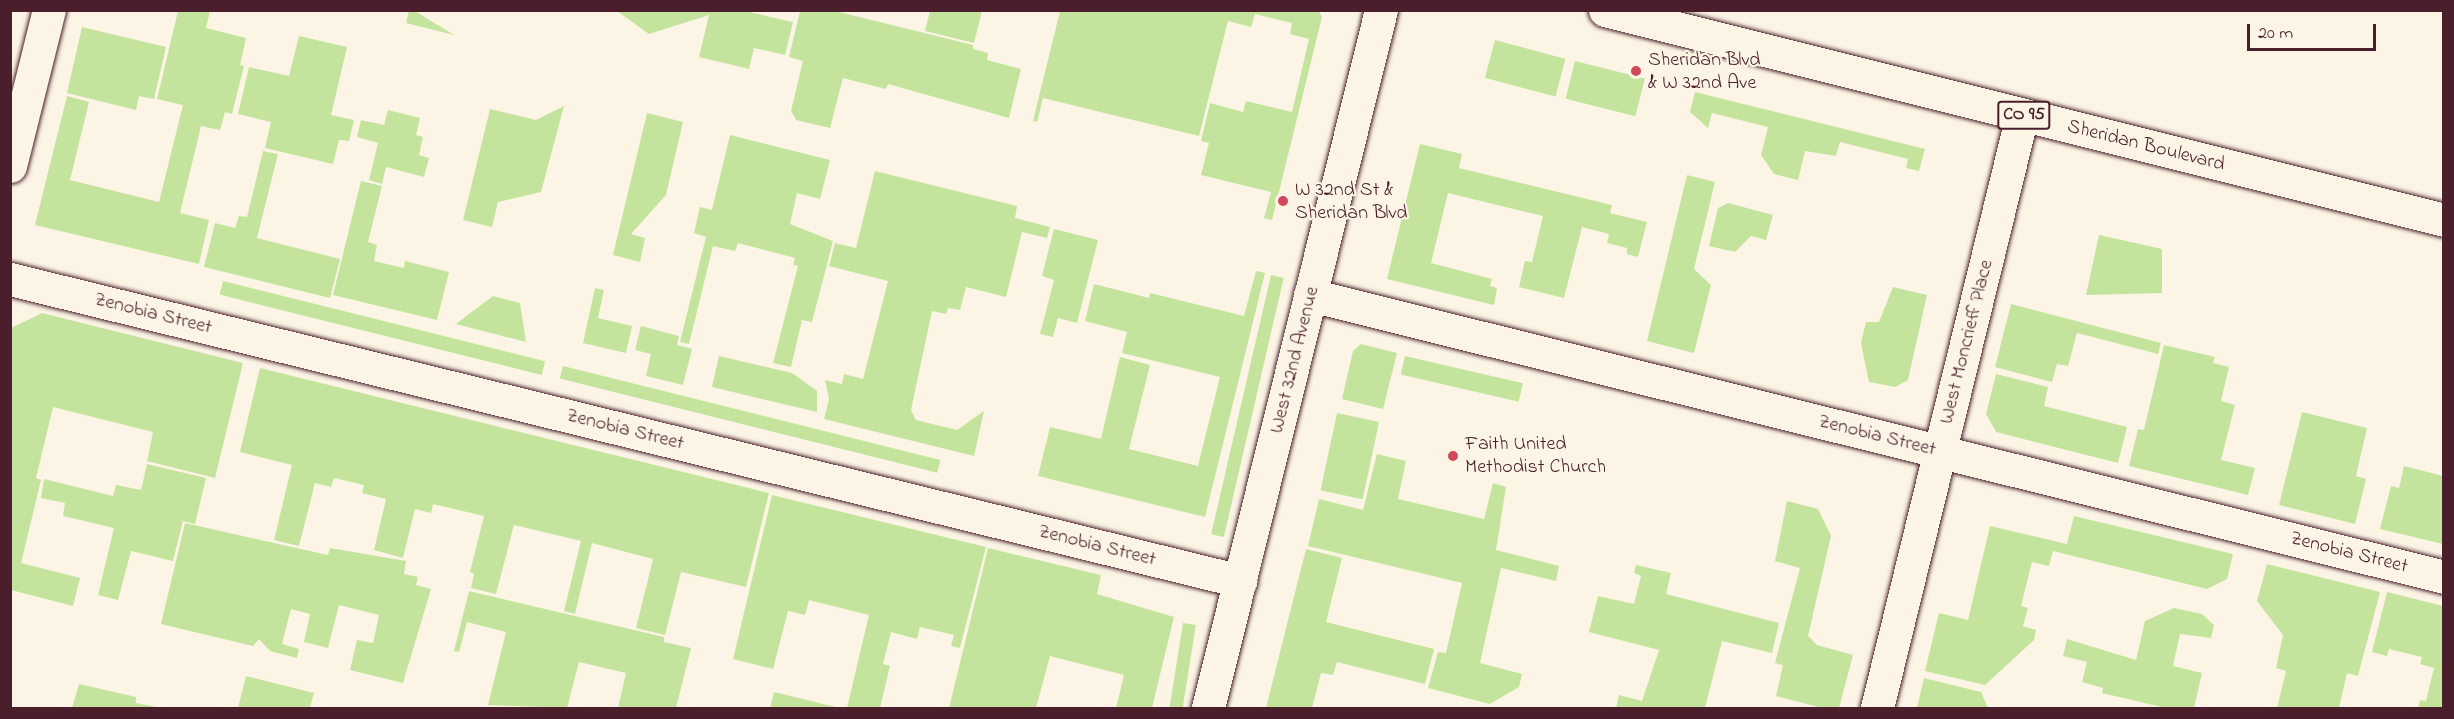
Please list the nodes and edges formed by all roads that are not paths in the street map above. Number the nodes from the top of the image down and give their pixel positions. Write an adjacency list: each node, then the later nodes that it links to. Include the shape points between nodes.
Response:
1 (49, 10): 5 (street)
2 (1381, 10): 8 (street, West 32nd Avenue)
3 (1605, 10): 4 (street, Sheridan Boulevard / CO 95)
4 (2022, 115): 6 (street, Sheridan Boulevard / CO 95); 9 (street, West Moncrieff Place)
5 (10, 166)
6 (2444, 220)
7 (10, 279): 11 (street, Zenobia Street)
8 (1310, 295): 9 (street, Zenobia Street); 11 (street, West 32nd Avenue)
9 (1940, 452): 10 (street, Zenobia Street); 13 (street, West Moncrieff Place)
10 (2444, 577)
11 (1240, 581): 12 (street, West 32nd Avenue)
12 (1208, 708)
13 (1877, 708)

